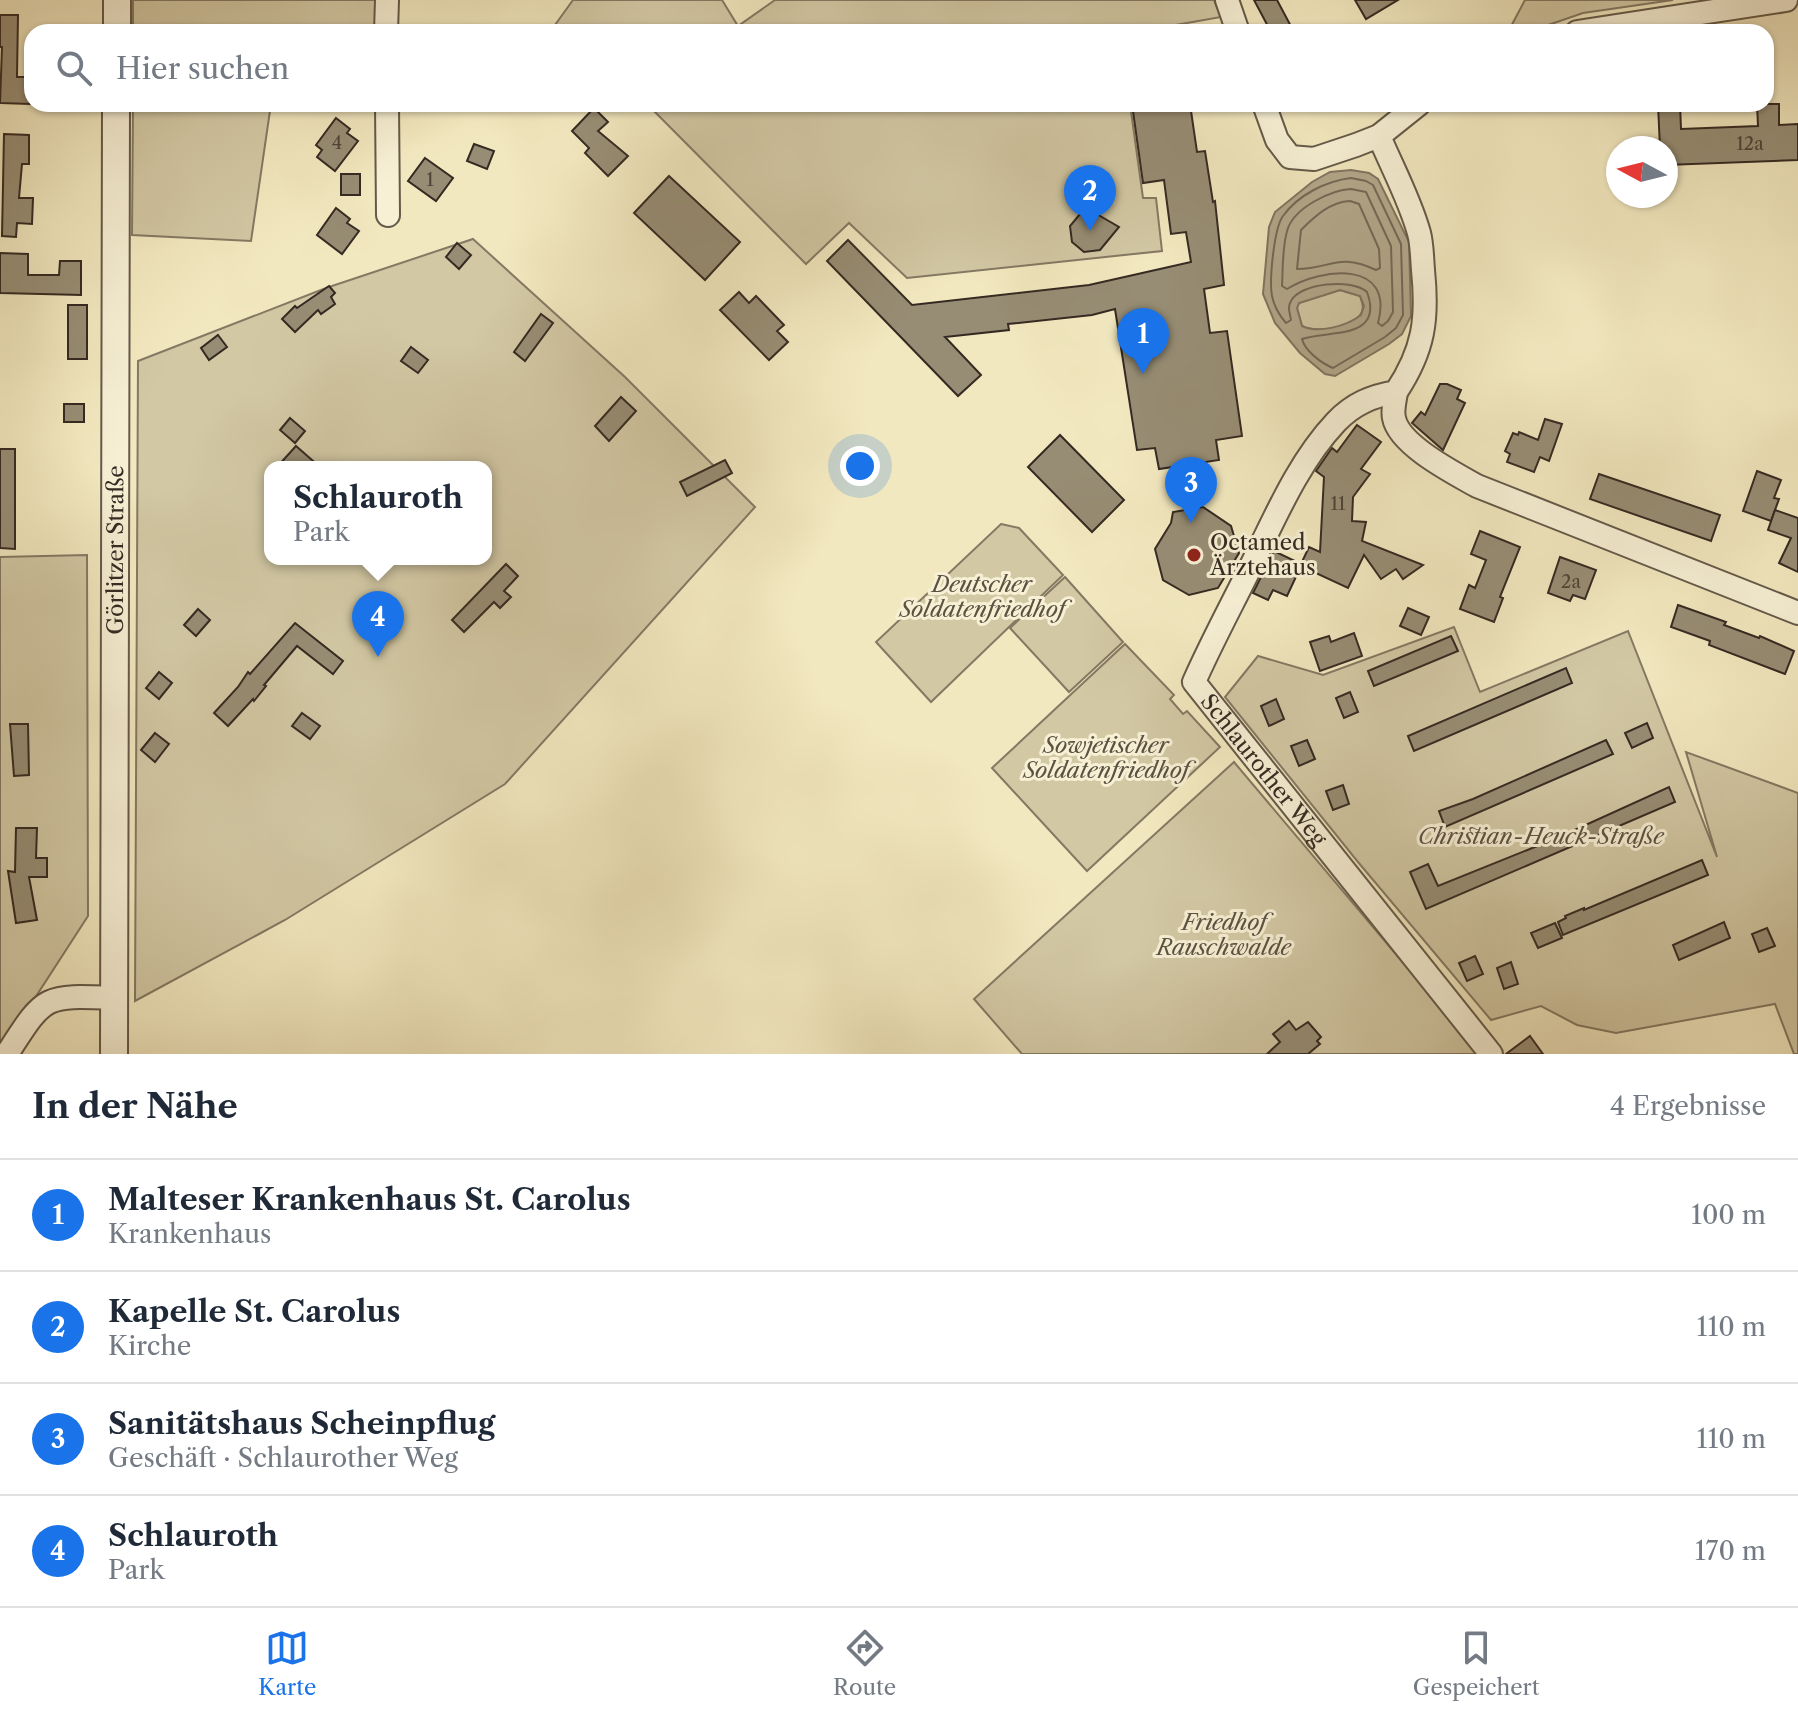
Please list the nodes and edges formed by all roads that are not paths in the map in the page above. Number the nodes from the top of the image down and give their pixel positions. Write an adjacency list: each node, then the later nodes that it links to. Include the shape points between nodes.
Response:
1 (117, 0): 5 (street)
2 (387, 0): 6 (street)
3 (1227, 0): 7 (street)
4 (1786, 0): 8 (street)
5 (117, 24)
6 (386, 24)
7 (1235, 24)
8 (1629, 24)
9 (116, 112): 17 (street, Görlitzer Straße)
10 (387, 112): 14 (street)
11 (1267, 112): 13 (street, via 1290,157 1314,159)
12 (1409, 112): 13 (street)
13 (1379, 136): 15 (street, via 1419,234 1425,288 1419,349)
14 (388, 215)
15 (1396, 392): 16 (street, via 1393,416 1398,430 1477,486); 20 (street, Schlaurother Weg, via 1359,404 1319,442 1273,521 1194,682)
16 (1798, 613)
17 (114, 998): 18 (street, via 59,998 41,1005); 19 (street, Görlitzer Straße)
18 (7, 1054)
19 (114, 1054)
20 (1491, 1054)

